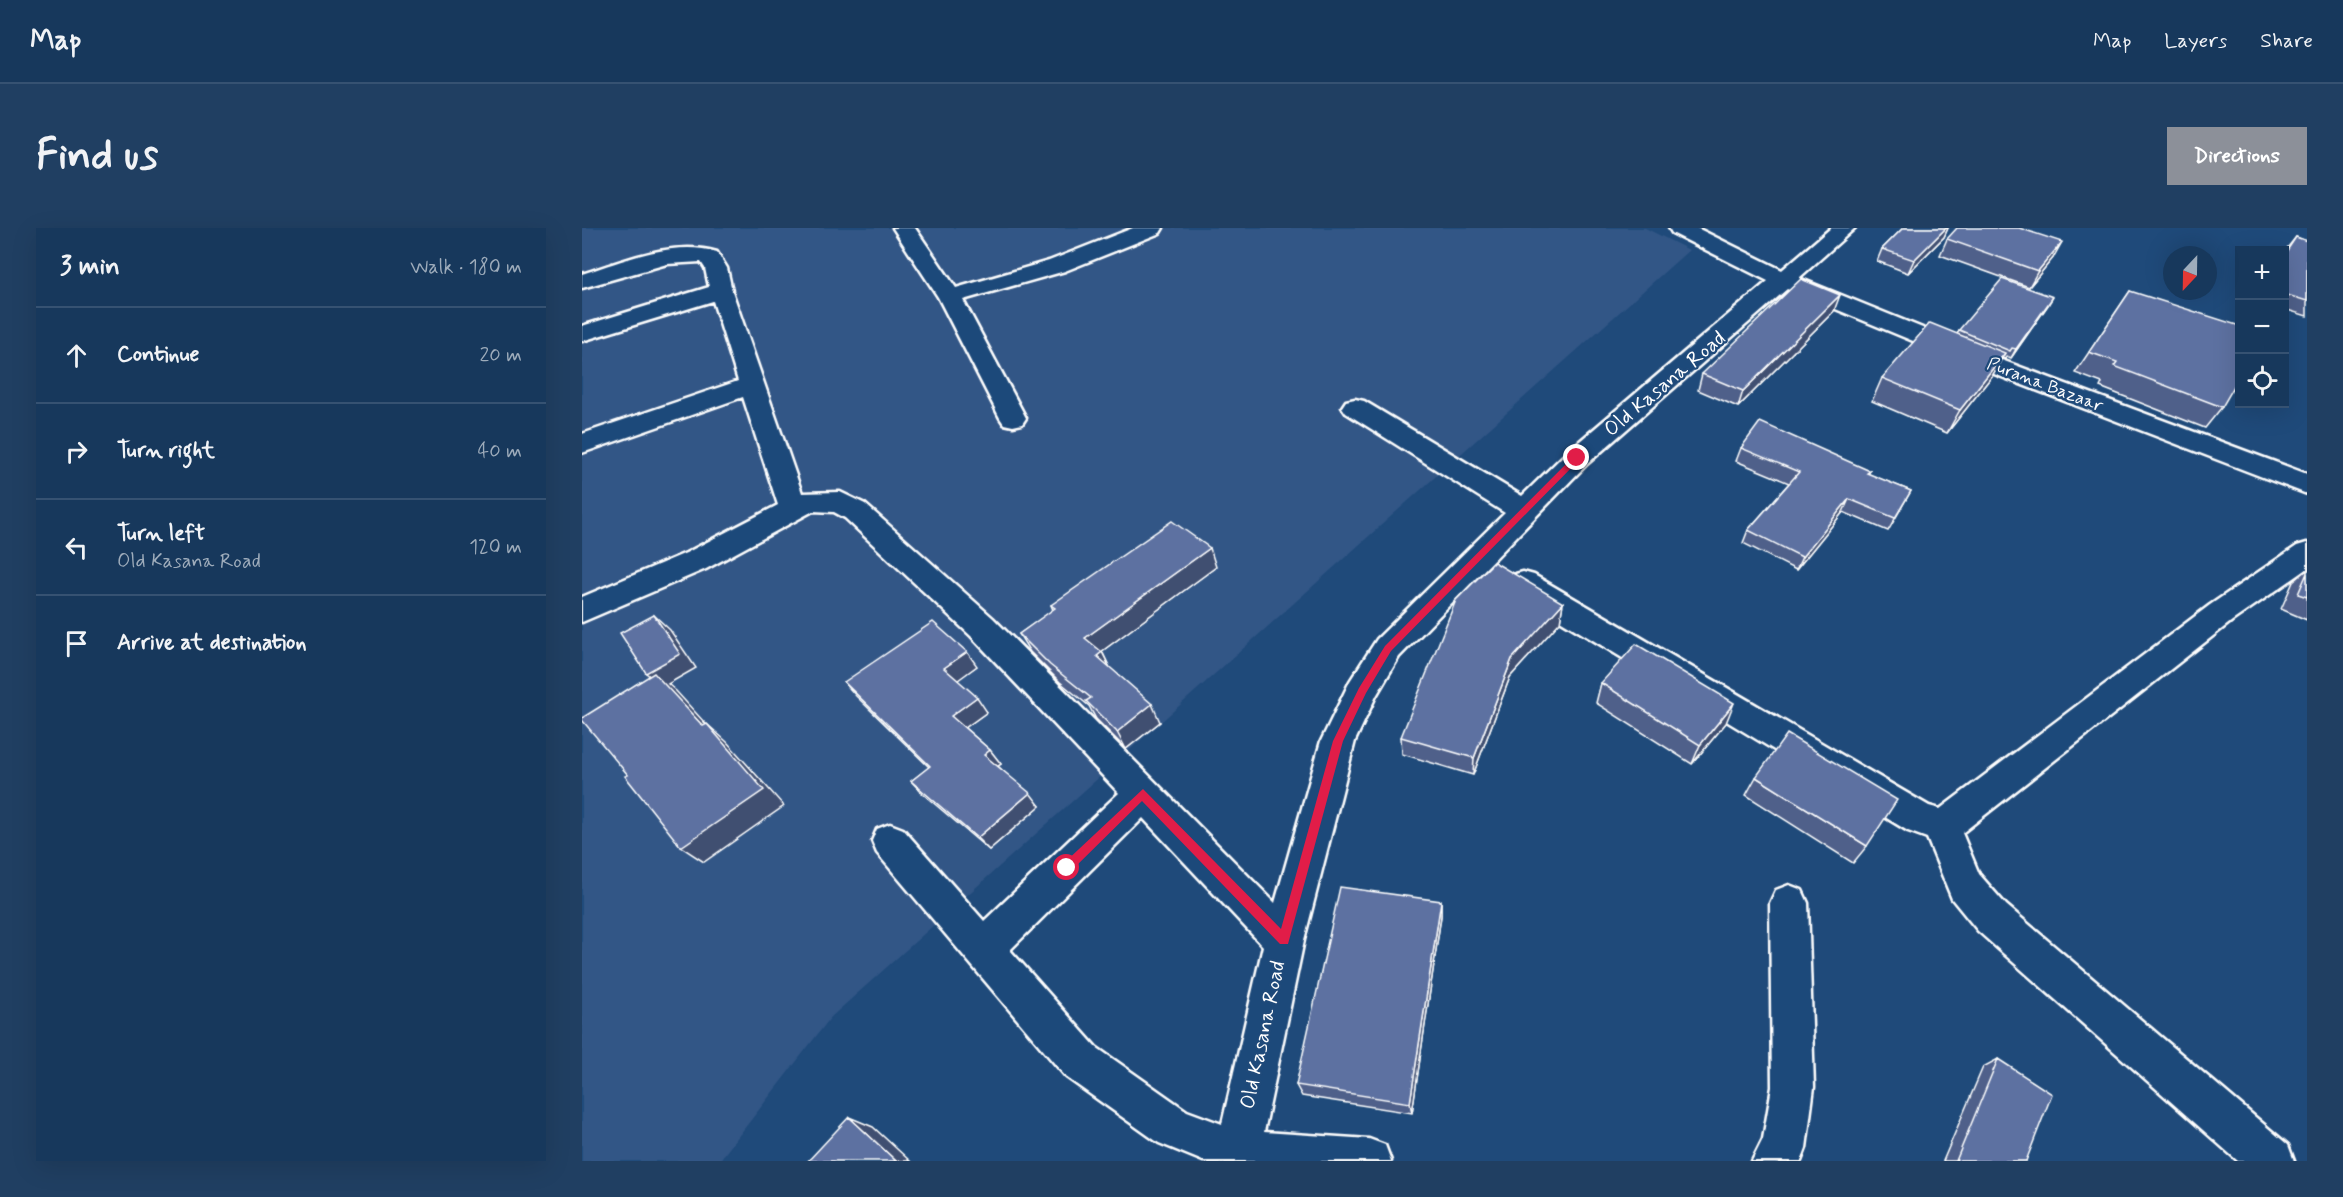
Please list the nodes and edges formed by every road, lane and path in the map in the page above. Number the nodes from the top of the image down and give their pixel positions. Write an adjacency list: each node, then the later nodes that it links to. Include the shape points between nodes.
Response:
1 (904, 228): 8 (street)
2 (1152, 228): 8 (street, via 1057,266)
3 (1680, 228): 5 (street, Purana Bazaar)
4 (1844, 228): 5 (street, Old Kasana Road)
5 (1786, 280): 14 (street, Purana Bazaar, via 1989,364); 16 (street, Old Kasana Road, via 1577,458)
6 (582, 281): 7 (street, via 672,255 694,253 709,256 715,263)
7 (721, 291): 9 (street); 10 (street)
8 (950, 297): 12 (street)
9 (582, 334)
10 (752, 385): 13 (street); 15 (street)
11 (1355, 407): 16 (street)
12 (1013, 418)
13 (582, 444)
14 (2307, 484)
15 (794, 510): 19 (street, via 696,561); 20 (street, via 809,501 822,500 840,502 855,511 982,627)
16 (1524, 511): 18 (street, Old Kasana Road)
17 (2307, 554): 21 (street, via 2221,613 1951,821)
18 (1478, 556): 21 (street, via 1921,820); 24 (street, Old Kasana Road, via 1388,648 1362,690 1338,741)
19 (582, 610)
20 (1143, 794): 24 (street); 25 (street)
21 (1940, 825): 29 (street, via 1965,886 1992,918)
22 (890, 841): 25 (street)
23 (1789, 903): 28 (street, via 1793,1087 1784,1148)
24 (1284, 940): 26 (street, Old Kasana Road)
25 (983, 949): 26 (street, via 1081,1062 1174,1128)
26 (1237, 1156): 27 (street)
27 (1369, 1161)
28 (1774, 1161)
29 (2272, 1161)

